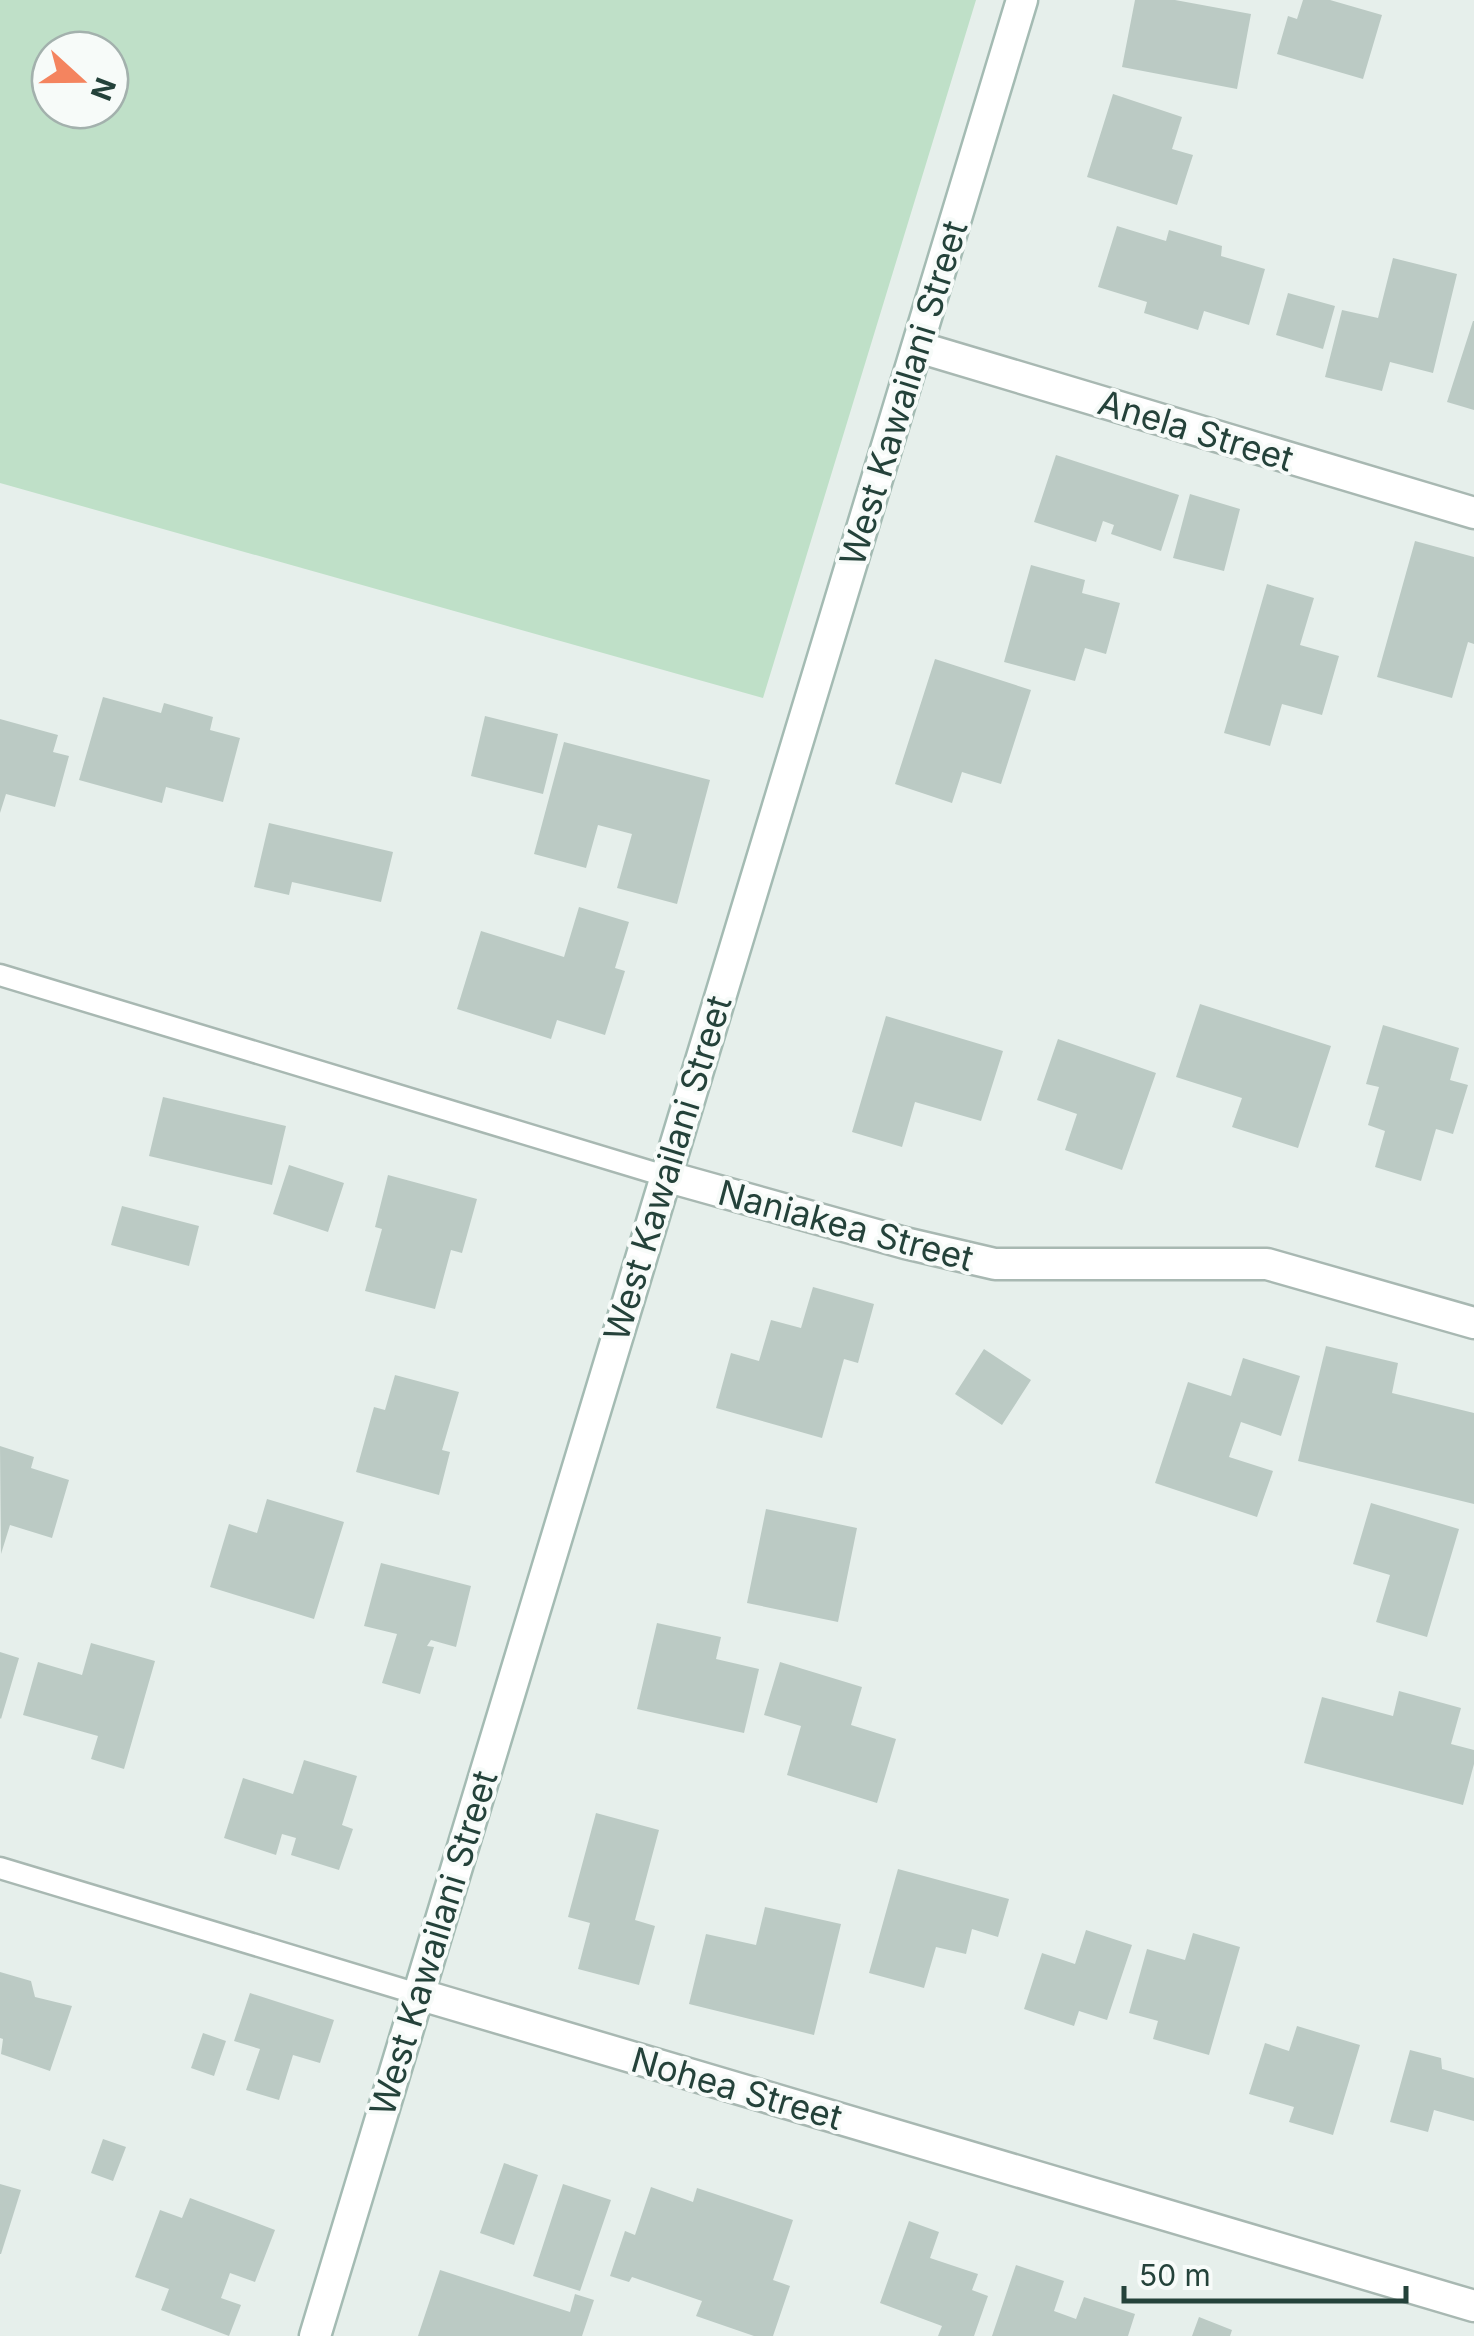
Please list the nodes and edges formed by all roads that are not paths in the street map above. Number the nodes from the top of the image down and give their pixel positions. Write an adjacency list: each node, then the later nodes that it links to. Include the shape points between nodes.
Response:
1 (1022, 0): 2 (street, West Kawailani Street)
2 (918, 347): 3 (street, Anela Street); 5 (street, West Kawailani Street)
3 (1474, 513)
4 (0, 975): 5 (lane, Naniakea Street)
5 (665, 1176): 6 (street, Naniakea Street, via 995,1264 1268,1264); 8 (street, West Kawailani Street)
6 (1474, 1323)
7 (0, 1868): 8 (lane, Nohea Street)
8 (418, 1994): 9 (street, Nohea Street); 10 (street, West Kawailani Street)
9 (1474, 2306)
10 (314, 2336)

